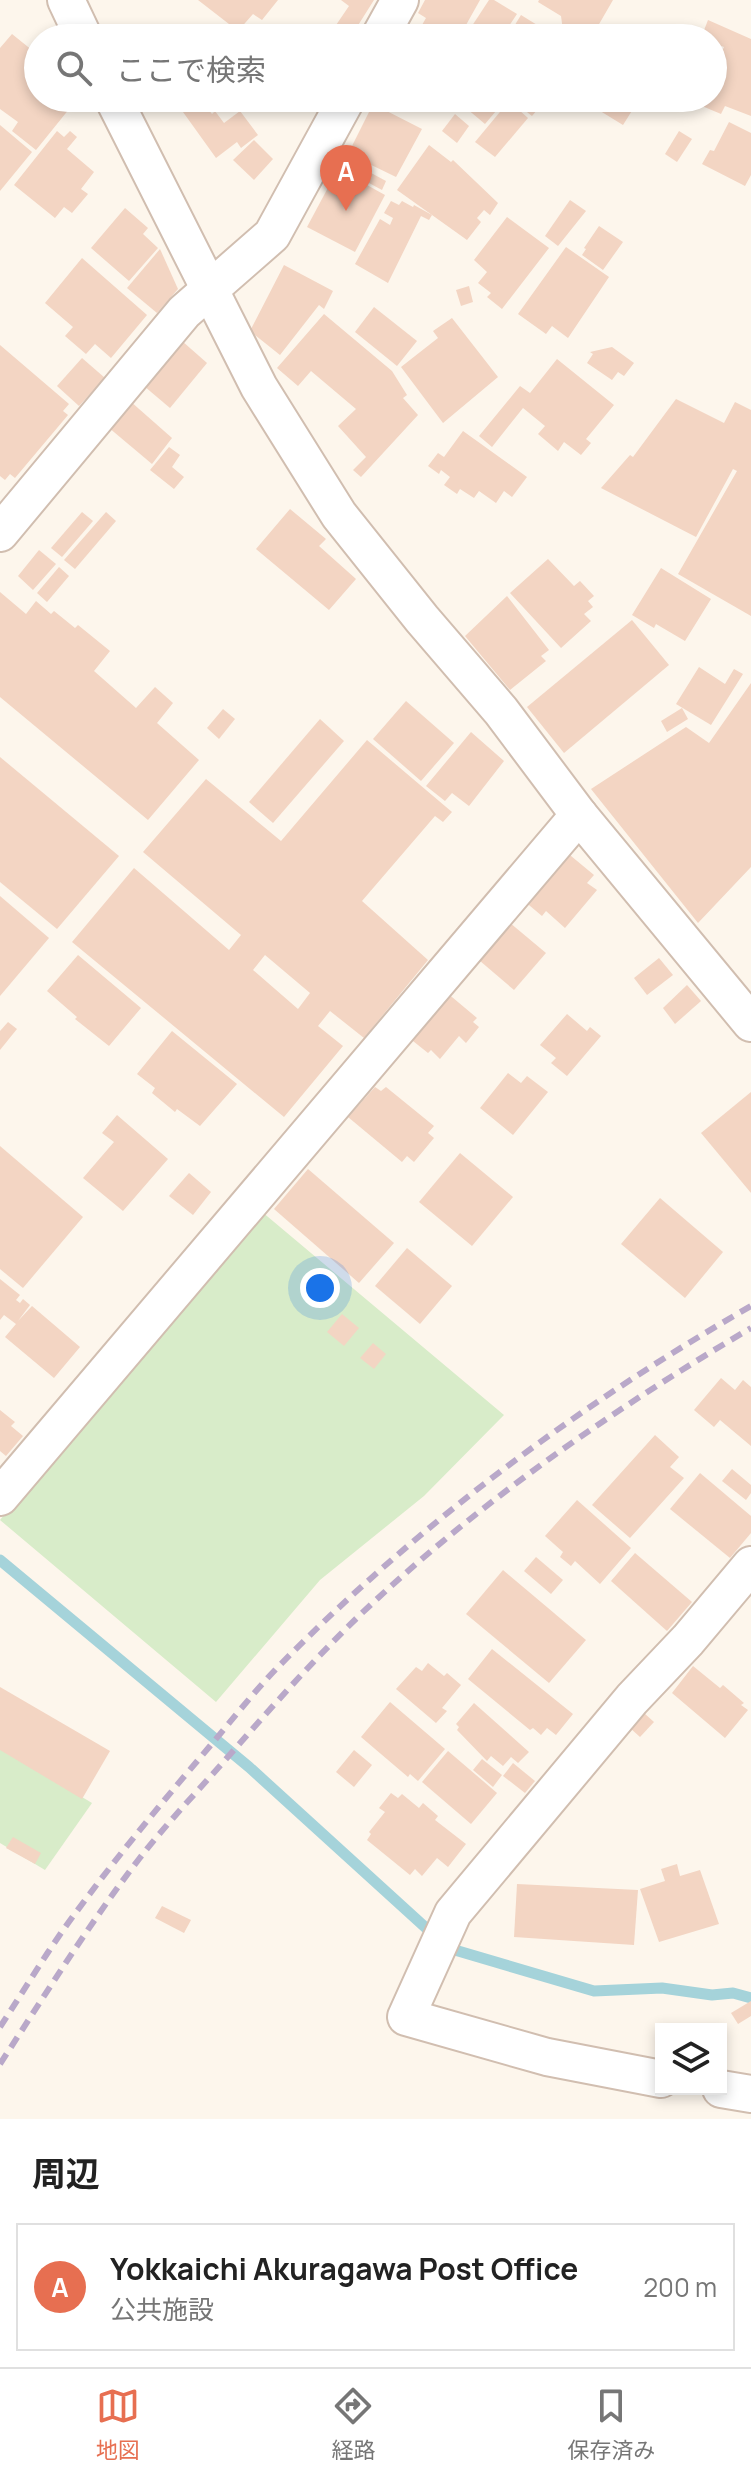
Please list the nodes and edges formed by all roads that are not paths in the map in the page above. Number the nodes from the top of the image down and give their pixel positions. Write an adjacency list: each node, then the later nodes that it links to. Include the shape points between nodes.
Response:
1 (66, 0): 3 (street)
2 (400, 0): 4 (street)
3 (77, 24)
4 (387, 24)
5 (120, 112): 7 (street)
6 (339, 112): 7 (street, via 272,235)
7 (208, 290): 8 (street); 9 (street, via 259,387 339,515 501,711)
8 (0, 533)
9 (579, 815): 10 (street); 11 (street)
10 (751, 1023)
11 (0, 1497)
12 (751, 1565): 13 (street, via 453,1913 406,2017 547,2057)
13 (655, 2078)
14 (727, 2090): 15 (street)
15 (751, 2094)

